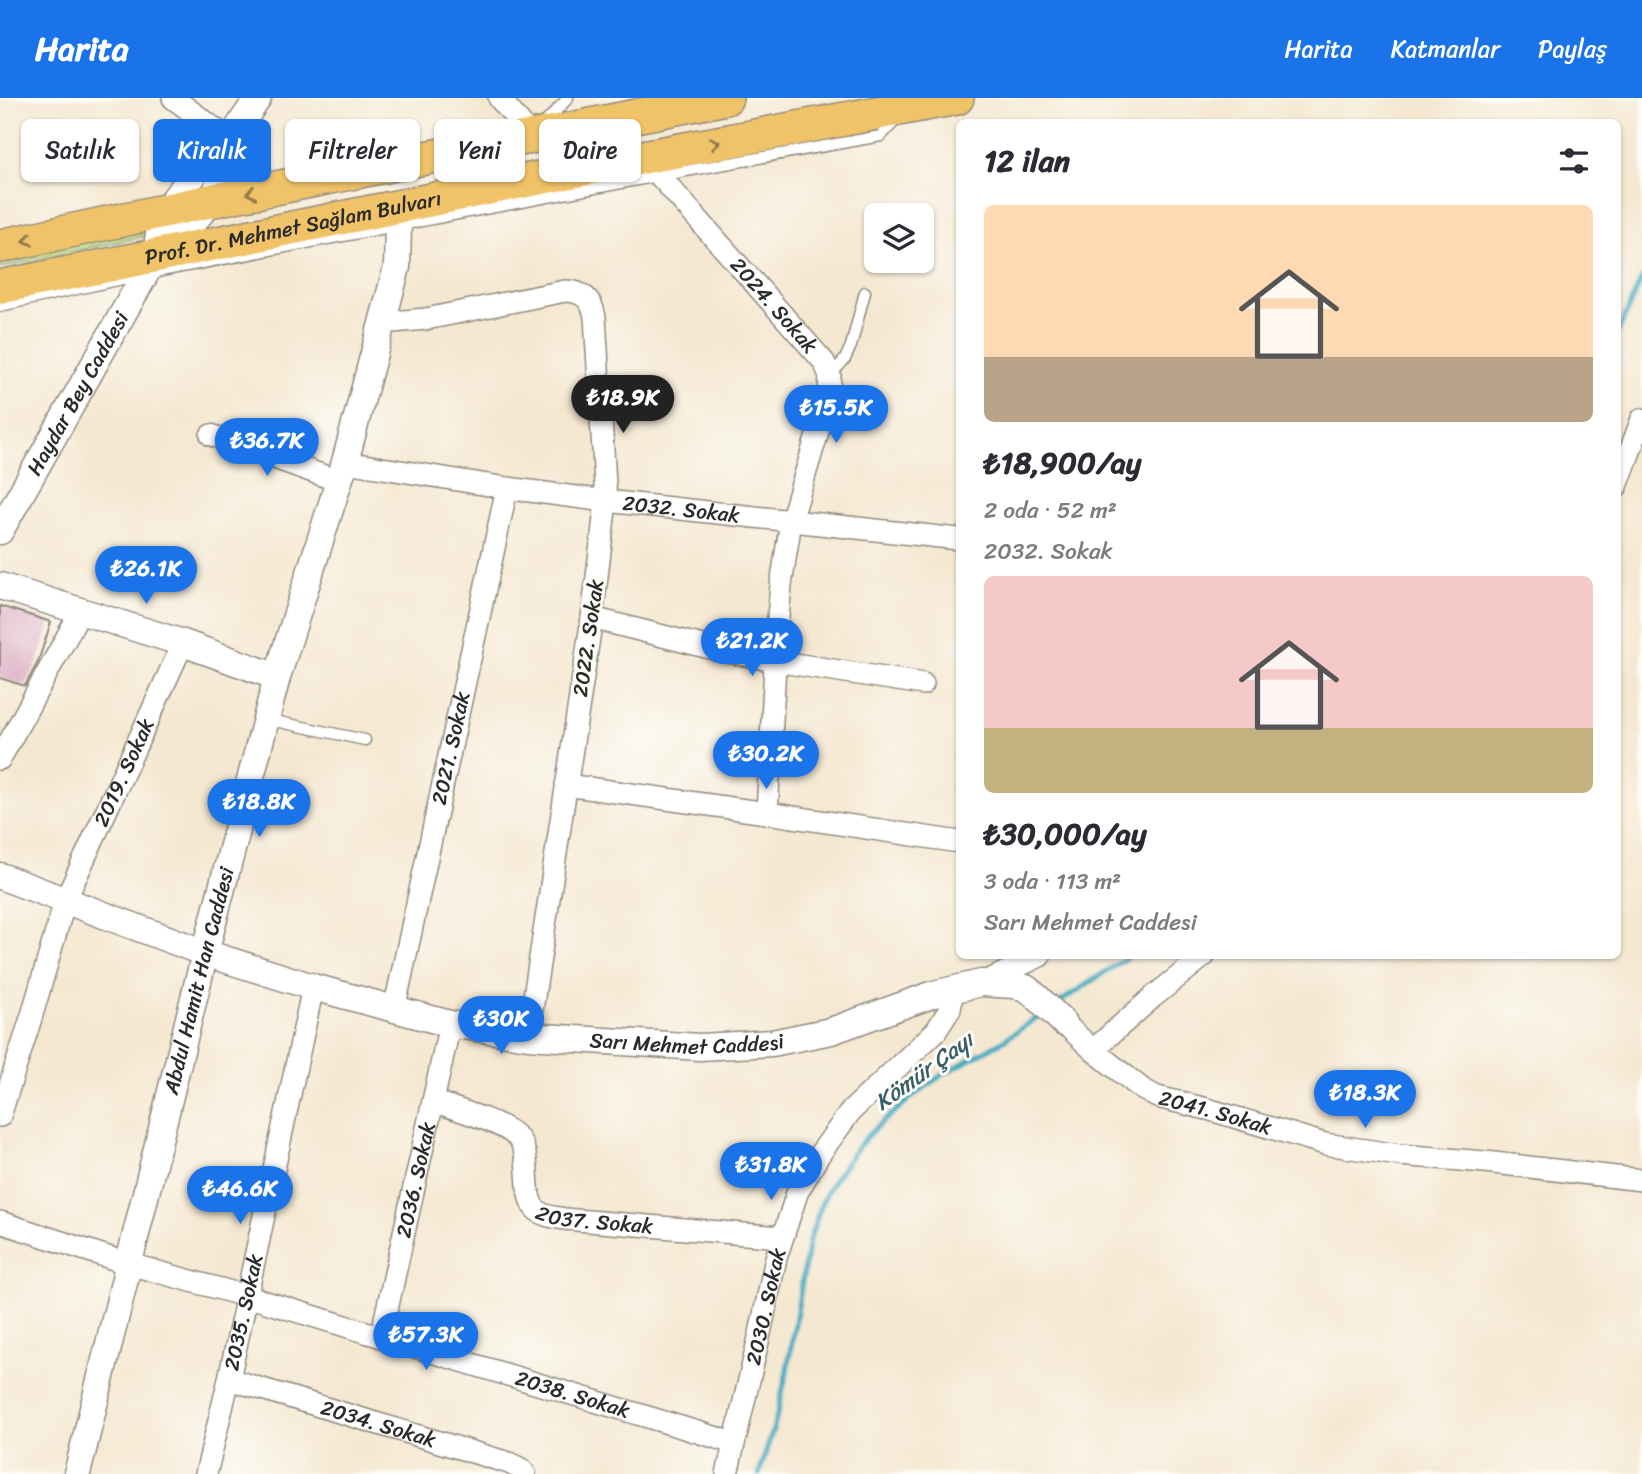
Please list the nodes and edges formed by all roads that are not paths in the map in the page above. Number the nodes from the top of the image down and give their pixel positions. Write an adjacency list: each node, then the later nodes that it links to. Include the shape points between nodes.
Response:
1 (173, 98): 7 (street)
2 (258, 98): 8 (street)
3 (499, 98): 9 (street)
4 (568, 98): 9 (lane)
5 (726, 98): 9 (highway, Prof. Dr. Mehmet Sağlam Bulvarı)
6 (957, 98): 10 (highway, Prof. Dr. Mehmet Sağlam Bulvarı)
7 (202, 119)
8 (244, 119)
9 (532, 137): 13 (highway, Prof. Dr. Mehmet Sağlam Bulvarı, one-way to 13)
10 (651, 167): 15 (highway, Prof. Dr. Mehmet Sağlam Bulvarı); 22 (street, 2024. Sokak, via 824,362)
11 (188, 182): 14 (street)
12 (219, 182): 13 (street)
13 (209, 201): 14 (highway, Prof. Dr. Mehmet Sağlam Bulvarı); 17 (street)
14 (167, 211): 16 (highway, Prof. Dr. Mehmet Sağlam Bulvarı, one-way to 16); 17 (street)
15 (396, 217): 17 (highway, Prof. Dr. Mehmet Sağlam Bulvarı); 21 (street, Abdul Hamit Han Caddesi, via 397,267)
16 (0, 246)
17 (150, 265): 18 (highway, Prof. Dr. Mehmet Sağlam Bulvarı); 20 (lane); 30 (street, Haydar Bey Caddesi)
18 (0, 287)
19 (865, 292): 22 (lane, via 851,346)
20 (0, 306)
21 (382, 323): 25 (street, Abdul Hamit Han Caddesi); 28 (street, 2032. Sokak, via 426,319 565,291 586,298 595,317)
22 (830, 376): 29 (street, 2024. Sokak)
23 (1642, 419): 26 (street)
24 (211, 435): 25 (street)
25 (342, 471): 27 (street); 37 (street, Abdul Hamit Han Caddesi)
26 (1621, 475)
27 (507, 488): 28 (street); 53 (street, 2021. Sokak)
28 (606, 501): 29 (street, 2032. Sokak); 34 (street, 2022. Sokak)
29 (792, 521): 31 (street, 2032. Sokak); 36 (street, 2024. Sokak)
30 (0, 531)
31 (956, 539)
32 (0, 586): 33 (street)
33 (81, 611): 35 (street); 41 (street)
34 (592, 618): 36 (street); 42 (street, 2022. Sokak)
35 (183, 643): 37 (street); 46 (street, 2019. Sokak)
36 (775, 661): 38 (street); 43 (street, 2024. Sokak)
37 (276, 677): 39 (street, Abdul Hamit Han Caddesi)
38 (923, 684)
39 (265, 719): 40 (lane); 47 (street, Abdul Hamit Han Caddesi)
40 (365, 740)
41 (0, 759)
42 (566, 785): 43 (street); 56 (street, 2022. Sokak)
43 (768, 813): 44 (street)
44 (956, 842)
45 (0, 876): 46 (street, Sarı Mehmet Caddesi)
46 (65, 901): 47 (street, Sarı Mehmet Caddesi); 59 (street, 2019. Sokak)
47 (205, 953): 51 (street, Sarı Mehmet Caddesi); 63 (street, Abdul Hamit Han Caddesi)
48 (1034, 959): 50 (street)
49 (1200, 959): 57 (street)
50 (981, 984): 52 (street, Sarı Mehmet Caddesi); 54 (street, Sarı Mehmet Caddesi, via 1026,988)
51 (313, 986): 53 (street, Sarı Mehmet Caddesi); 64 (street, 2035. Sokak)
52 (953, 989): 56 (street, Sarı Mehmet Caddesi, via 831,1031 772,1043 700,1047); 62 (street, 2030. Sokak, via 950,1009 936,1031 851,1111 818,1155 797,1193)
53 (394, 1010): 55 (street, Sarı Mehmet Caddesi)
54 (1064, 1023): 57 (street, Sarı Mehmet Caddesi)
55 (450, 1024): 56 (street, Sarı Mehmet Caddesi); 58 (street, 2036. Sokak)
56 (528, 1036)
57 (1093, 1051): 60 (street, 2041. Sokak, via 1157,1097 1325,1144)
58 (433, 1101): 62 (street, 2037. Sokak, via 516,1136 526,1157 530,1198 539,1213 564,1219); 65 (street, 2036. Sokak)
59 (0, 1116)
60 (1642, 1181)
61 (0, 1222): 63 (street, 2038. Sokak)
62 (781, 1237): 67 (street, 2030. Sokak)
63 (129, 1264): 64 (street, 2038. Sokak); 68 (street, Abdul Hamit Han Caddesi)
64 (246, 1296): 65 (street, 2038. Sokak); 66 (street, 2035. Sokak)
65 (381, 1337): 67 (street, 2038. Sokak)
66 (229, 1379): 69 (street, 2035. Sokak); 70 (street, 2034. Sokak, via 509,1464)
67 (734, 1443): 71 (street, 2030. Sokak)
68 (77, 1474)
69 (205, 1474)
70 (525, 1474)
71 (727, 1474)

